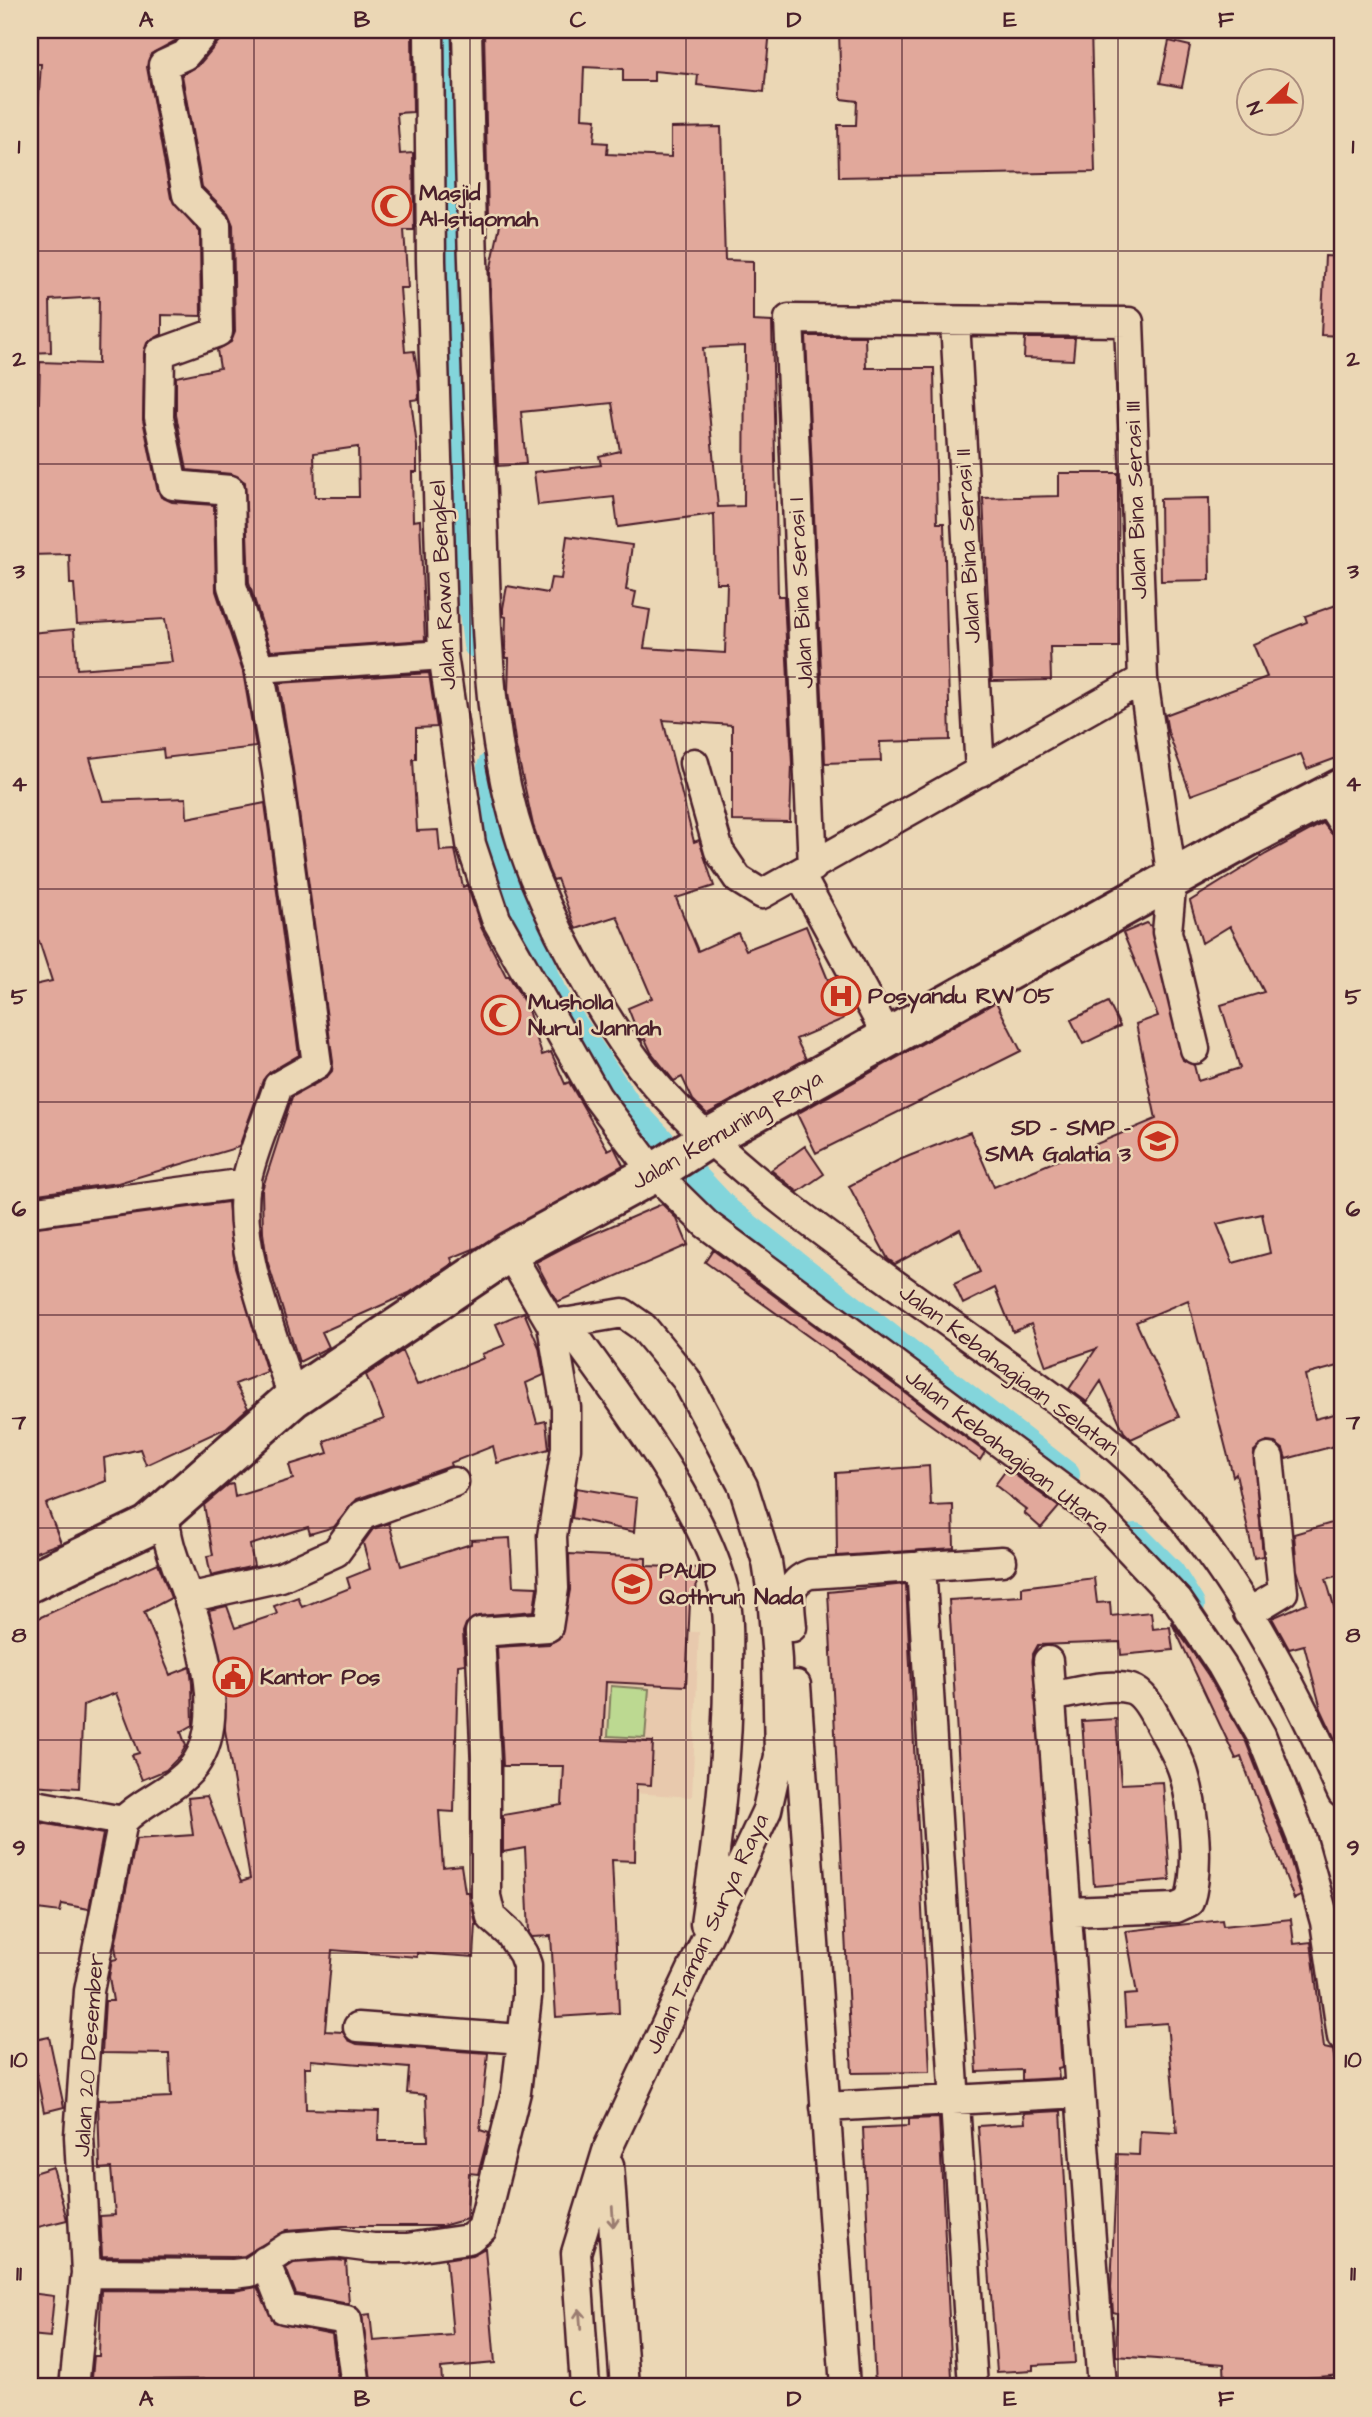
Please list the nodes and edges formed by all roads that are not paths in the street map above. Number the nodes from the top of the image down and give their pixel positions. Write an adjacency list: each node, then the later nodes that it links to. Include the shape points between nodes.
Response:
1 (206, 30): 7 (street, via 186,55 163,65 187,195 216,225 218,332 160,353 159,417 173,485 230,490 232,586)
2 (429, 30): 4 (street, Jalan Rawa Bengkel)
3 (467, 30): 4 (street, Jalan Rawa Bengkel)
4 (451, 261): 6 (street, Jalan Rawa Bengkel); 16 (street, Jalan Rawa Bengkel, via 491,705 503,784 535,879 590,985 616,1030)
5 (955, 321): 8 (street, Jalan Bina Serasi III, via 1129,322); 10 (street, Jalan Bina Serasi II); 12 (street, Jalan Bina Serasi I, via 789,319)
6 (443, 655): 7 (street); 17 (street, Jalan Rawa Bengkel, via 471,844 496,919 597,1097)
7 (259, 667): 18 (street, via 317,1064 278,1086)
8 (1143, 679): 10 (street); 13 (street, Jalan Bina Serasi III)
9 (694, 763): 12 (street, via 719,851 738,879 762,894)
10 (980, 772): 12 (street)
11 (1337, 802): 13 (street, Jalan Kemuning Raya)
12 (807, 871): 14 (street)
13 (1172, 879): 14 (street, Jalan Kemuning Raya); 15 (street, Jalan Bina Serasi III, via 1167,932)
14 (888, 1037): 16 (street, Jalan Kemuning Raya)
15 (1195, 1049)
16 (703, 1142): 17 (street, Jalan Kemuning Raya); 30 (street, Jalan Kebahagiaan Selatan, via 1061,1403 1149,1478 1223,1569)
17 (658, 1171): 20 (street, Jalan Kemuning Raya); 38 (street, Jalan Kebahagiaan Utara, via 706,1224 1096,1514 1178,1601 1261,1735 1301,1836 1325,1922)
18 (247, 1182): 19 (street); 22 (street, via 251,1264)
19 (30, 1212)
20 (509, 1252): 21 (street); 22 (street, Jalan Kemuning Raya)
21 (558, 1324): 37 (street, via 641,1430 706,1543 724,1592 728,1736); 37 (street, Jalan Taman Surya Raya, via 623,1313 643,1326 686,1379 743,1486 767,1562 778,1660 779,1756 767,1810); 40 (street, via 566,1448 552,1536 554,1588 548,1627 480,1632 486,1896 491,1917 510,1934 527,1965)
22 (293, 1398): 25 (street, Jalan Kemuning Raya)
23 (1269, 1458): 30 (street, via 1283,1592)
24 (454, 1482): 29 (street, via 363,1515 336,1552 281,1577)
25 (150, 1524): 28 (street, Jalan Kemuning Raya); 29 (street, via 167,1536)
26 (1002, 1561): 27 (street)
27 (921, 1566): 42 (street); 43 (street, via 810,1574 795,1581 789,1595)
28 (30, 1581)
29 (188, 1598): 35 (street, via 212,1704 206,1735 196,1762 181,1781)
30 (1248, 1613): 33 (street, Jalan Kebahagiaan Selatan, via 1304,1709)
31 (1048, 1661): 32 (street)
32 (1051, 1696): 36 (street); 36 (street, via 1106,1689 1138,1693 1154,1714 1184,1774 1193,1837 1194,1887 1189,1902 1176,1908)
33 (1342, 1793)
34 (30, 1804): 35 (street)
35 (123, 1821): 46 (street, Jalan 20 Desember, via 89,1991 79,2136)
36 (1067, 1912): 41 (street)
37 (701, 1956): 44 (street, Jalan Taman Surya Raya)
38 (1341, 2023)
39 (358, 2026): 40 (street)
40 (522, 2039): 45 (street, via 516,2092 479,2234 407,2248 335,2243 288,2247)
41 (1080, 2093): 42 (street); 53 (street)
42 (955, 2100): 43 (street); 52 (street)
43 (825, 2107): 51 (street)
44 (608, 2148): 49 (street, Jalan Taman Surya Raya, one-way to 44, via 576,2253); 50 (street, Jalan Taman Surya Raya, one-way to 50)
45 (265, 2261): 46 (street, via 250,2272 234,2274); 48 (street, via 284,2309 347,2320)
46 (86, 2273): 47 (street, Jalan 20 Desember)
47 (74, 2387)
48 (356, 2387)
49 (585, 2387)
50 (625, 2387)
51 (845, 2387)
52 (973, 2387)
53 (1102, 2387)

